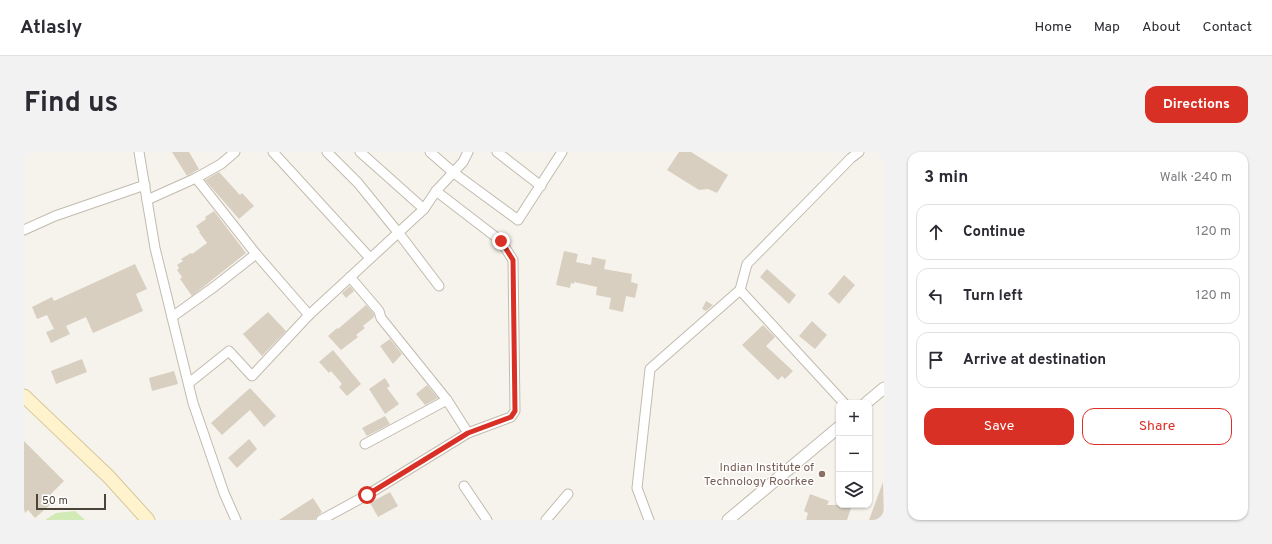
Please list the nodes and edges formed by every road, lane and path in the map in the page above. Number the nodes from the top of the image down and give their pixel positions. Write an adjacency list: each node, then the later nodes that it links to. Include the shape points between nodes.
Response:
1 (139, 152): 13 (street)
2 (235, 152): 12 (street, via 221,164)
3 (273, 152): 21 (street)
4 (327, 152): 19 (street, via 358,183)
5 (360, 152): 17 (street)
6 (430, 152): 11 (street)
7 (468, 152): 11 (street)
8 (497, 152): 14 (street)
9 (562, 152): 14 (street)
10 (859, 152): 24 (street, via 746,264)
11 (454, 173): 14 (street, via 518,220); 15 (street)
12 (196, 178): 16 (street); 20 (street)
13 (145, 185): 16 (street); 18 (street, via 55,216)
14 (541, 186)
15 (436, 191): 17 (street); 34 (street, via 501,241 513,260 515,411 511,417)
16 (147, 200): 26 (street, via 155,248)
17 (424, 209): 19 (street)
18 (24, 230)
19 (398, 232): 21 (street); 23 (street)
20 (256, 254): 25 (street); 26 (street)
21 (370, 258): 22 (street)
22 (350, 277): 25 (street); 30 (street)
23 (439, 286)
24 (740, 290): 31 (street); 43 (street, via 650,369 637,488)
25 (309, 315): 27 (street, via 252,376 229,351)
26 (172, 317): 27 (street)
27 (188, 383): 39 (street, via 195,411)
28 (884, 388): 32 (street)
29 (24, 396): 38 (main road, via 109,477)
30 (446, 400): 34 (street); 35 (street)
31 (841, 400)
32 (870, 400)
33 (836, 430): 44 (street)
34 (468, 433): 40 (street)
35 (365, 444)
36 (464, 486): 41 (street)
37 (568, 494): 42 (street)
38 (148, 520)
39 (236, 520)
40 (321, 520)
41 (487, 520)
42 (546, 520)
43 (649, 520)
44 (728, 520)

